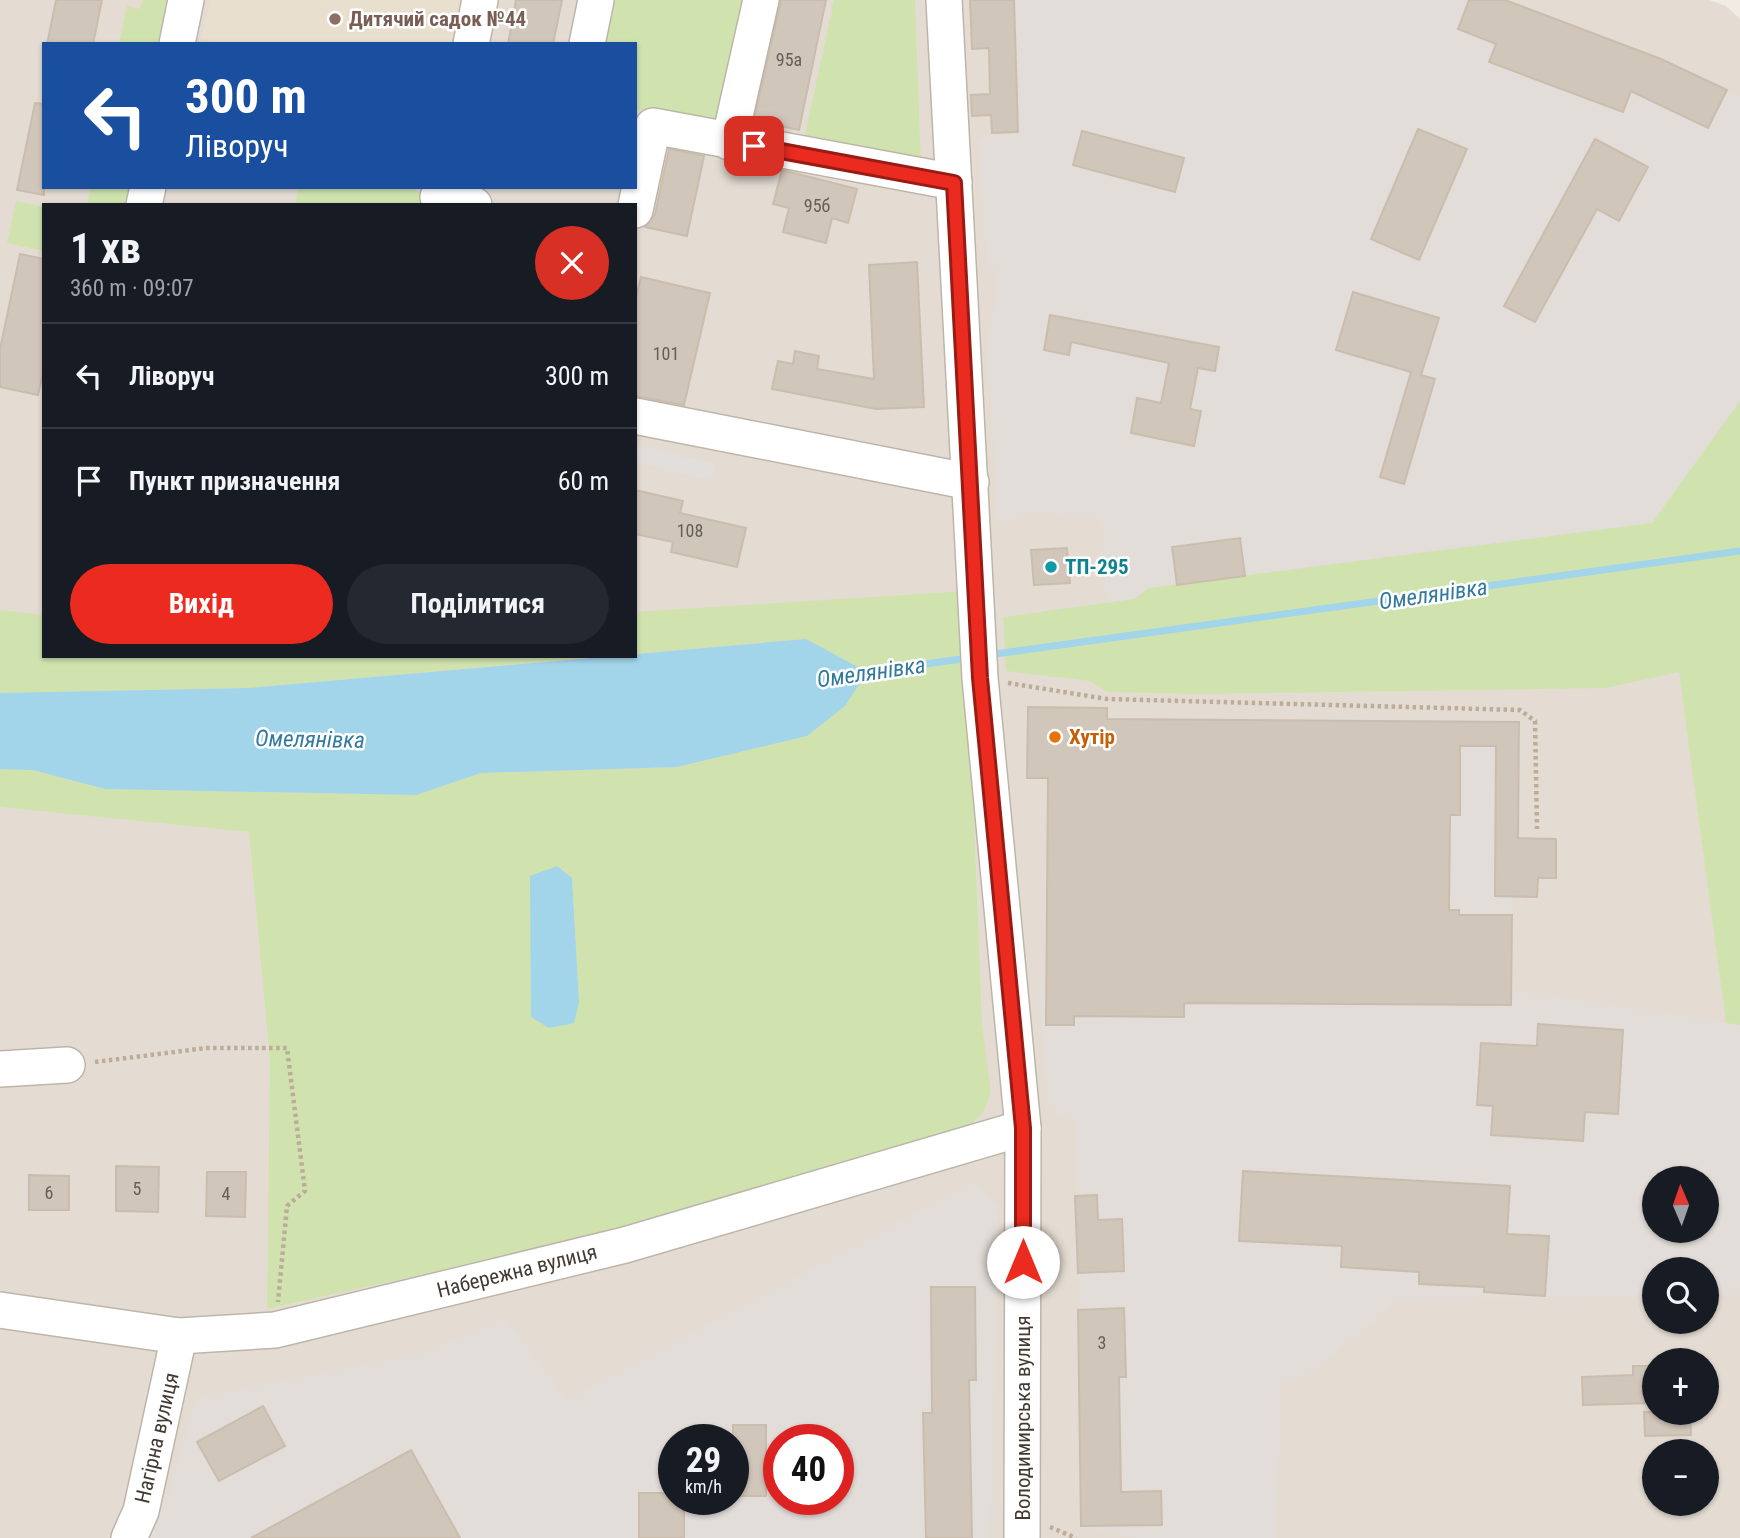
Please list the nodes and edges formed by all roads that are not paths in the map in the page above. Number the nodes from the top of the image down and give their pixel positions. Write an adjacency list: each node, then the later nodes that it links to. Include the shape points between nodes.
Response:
1 (186, 0): 6 (street)
2 (480, 0): 7 (street)
3 (596, 0): 8 (street)
4 (761, 0): 9 (street)
5 (944, 0): 10 (street, Володимирська вулиця)
6 (177, 42)
7 (471, 42)
8 (587, 42)
9 (729, 142): 10 (street); 13 (street, via 653,126)
10 (954, 183): 15 (street, Володимирська вулиця)
11 (438, 196): 12 (street)
12 (466, 203)
13 (636, 203)
14 (637, 416): 15 (street)
15 (971, 482): 18 (street, Володимирська вулиця, via 980,671)
16 (67, 1065): 17 (street)
17 (0, 1069)
18 (1023, 1128): 20 (street, Набережна вулиця, via 625,1245 275,1330); 22 (street, Володимирська вулиця)
19 (0, 1310): 20 (street, Набережна вулиця)
20 (179, 1336): 21 (street, Нагірна вулиця, via 141,1511)
21 (129, 1538)
22 (1023, 1538)

